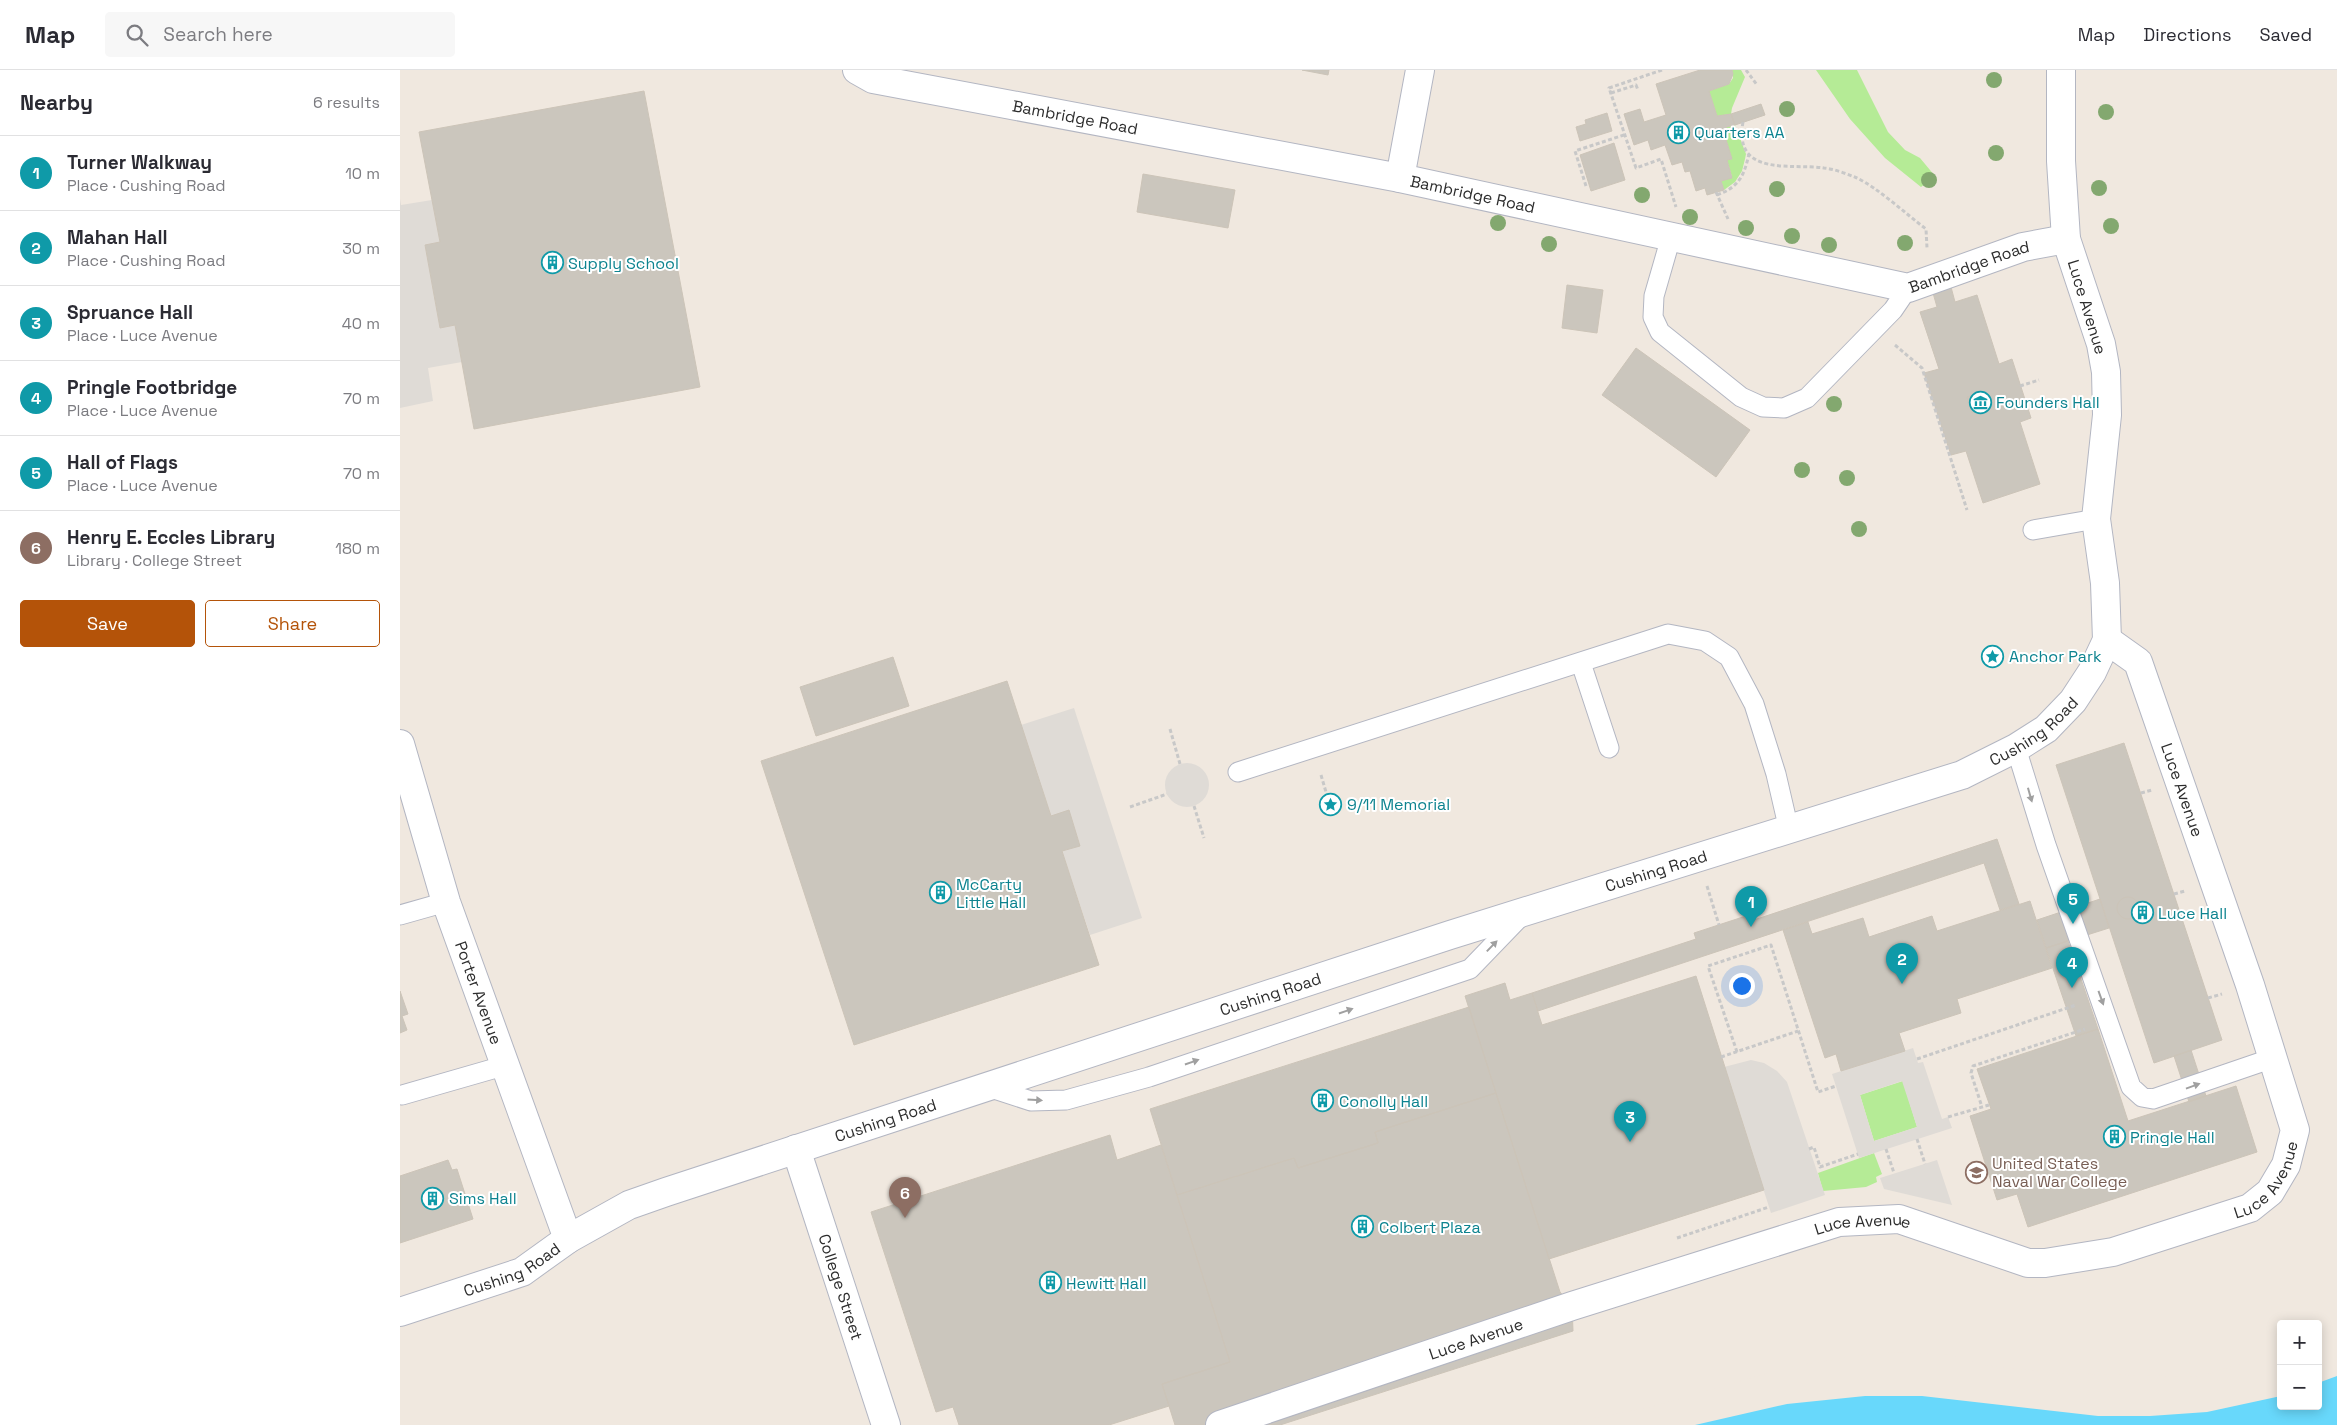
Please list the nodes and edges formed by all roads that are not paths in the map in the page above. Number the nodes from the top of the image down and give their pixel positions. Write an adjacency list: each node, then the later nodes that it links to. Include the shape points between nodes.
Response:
1 (1420, 70): 4 (street)
2 (2061, 70): 6 (street, Luce Avenue)
3 (865, 75): 4 (street, Bambridge Road)
4 (1400, 178): 5 (street, Bambridge Road)
5 (1675, 225): 7 (street, Bambridge Road); 7 (lane, via 1654,296 1653,317 1660,332 1741,397 1763,407 1784,408 1807,398 1893,310)
6 (2066, 239): 7 (street, Bambridge Road, via 2023,247); 8 (street, Luce Avenue, via 2101,344 2106,372 2107,416)
7 (1908, 288)
8 (2096, 519): 9 (lane); 10 (street, Luce Avenue, via 2105,583)
9 (2033, 530)
10 (2107, 640): 14 (street, Cushing Road, via 2073,701 2046,729); 20 (street, Luce Avenue, via 2138,662)
11 (1581, 663): 13 (lane); 15 (lane); 16 (lane, via 1668,634 1705,641 1729,657 1754,704)
12 (400, 744): 17 (street, Porter Avenue)
13 (1609, 748)
14 (2016, 748): 16 (street, Cushing Road, via 1962,775); 20 (lane, one-way to 20, via 2046,845 2131,1087 2146,1098 2165,1096)
15 (1238, 772)
16 (1789, 830): 18 (street, Cushing Road)
17 (446, 902): 19 (lane); 21 (street, Porter Avenue)
18 (1526, 911): 22 (street, Cushing Road); 22 (lane, one-way to 18, via 1031,1101 1066,1100 1149,1077 1470,969)
19 (400, 915)
20 (2273, 1058): 28 (street, Luce Avenue, via 2295,1130 2286,1165 2270,1192 2250,1208 2113,1252 2045,1263 2028,1263 1899,1219 1838,1222 1572,1306)
21 (504, 1066): 23 (lane); 25 (street, Porter Avenue)
22 (988, 1087): 24 (street, Cushing Road)
23 (402, 1095)
24 (796, 1149): 25 (street, Cushing Road, via 629,1205); 27 (street, College Street)
25 (568, 1240): 26 (street, Cushing Road, via 522,1272)
26 (400, 1312)
27 (886, 1425)
28 (1220, 1425)

